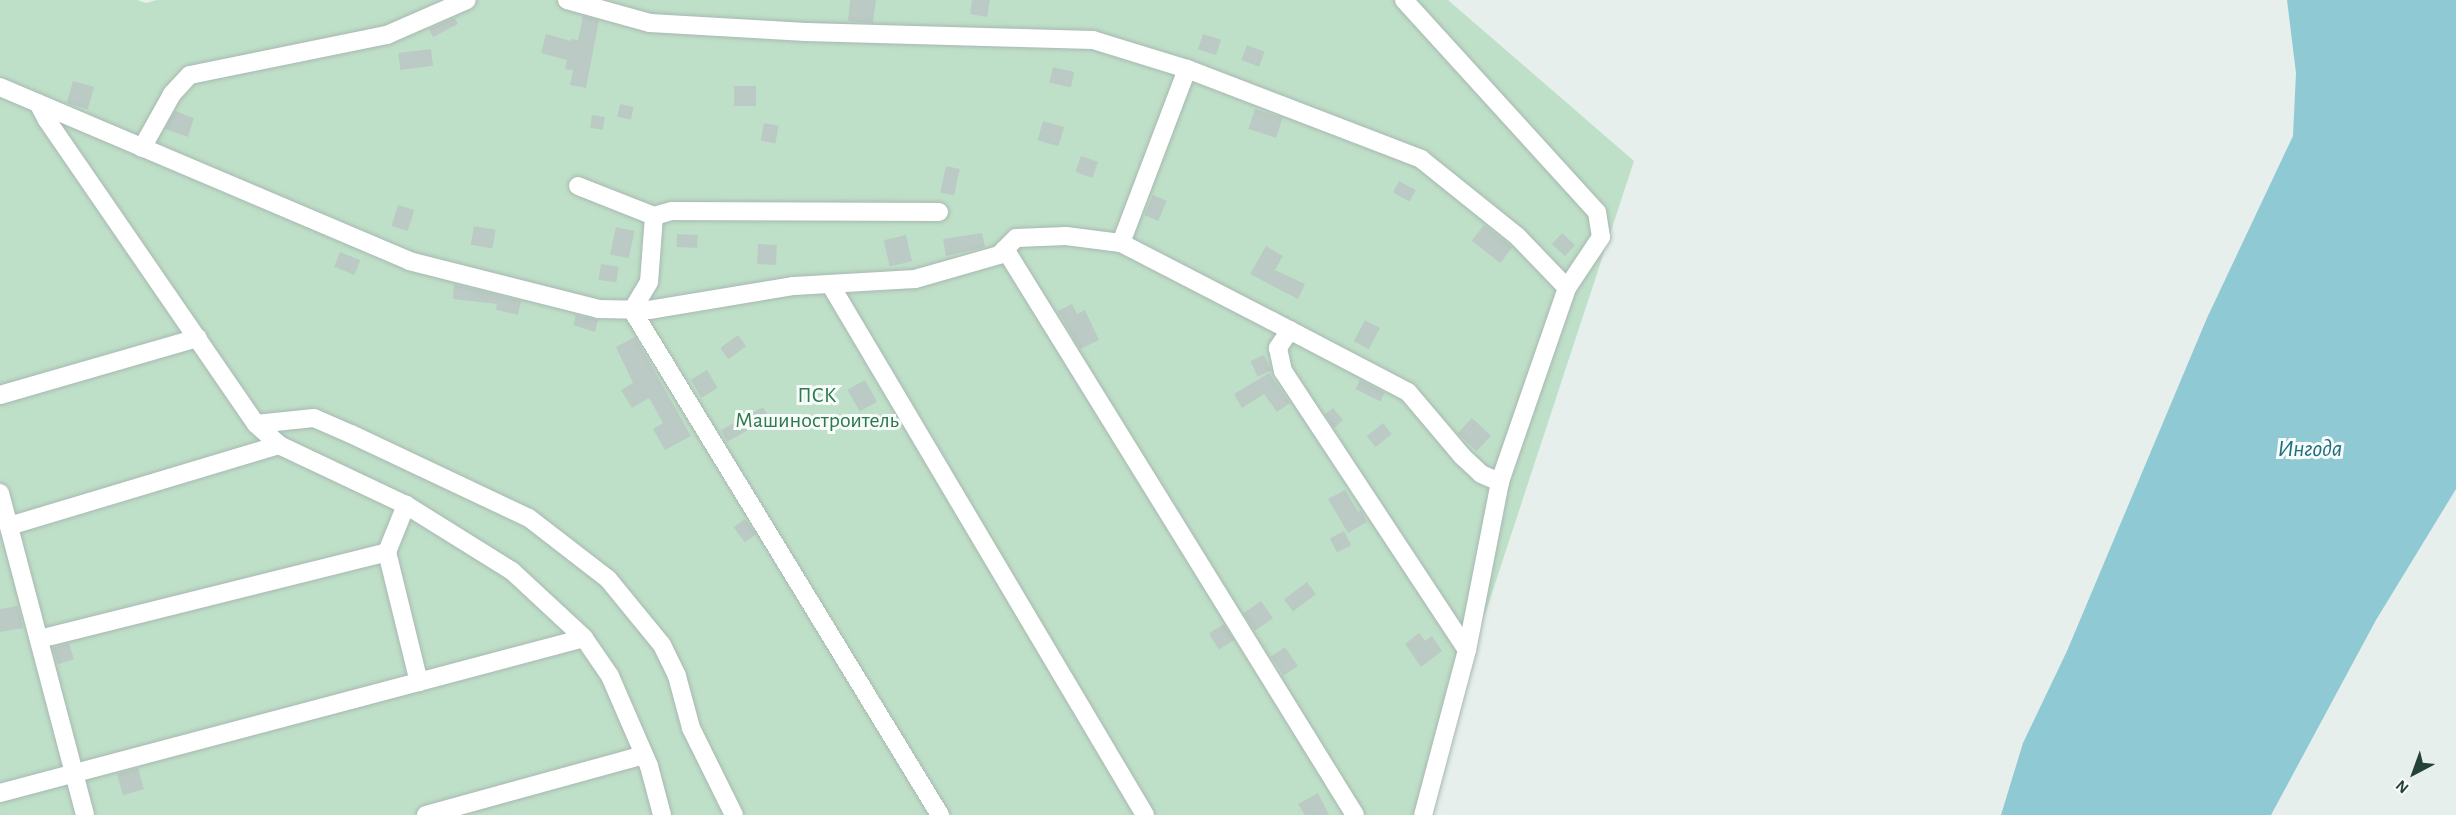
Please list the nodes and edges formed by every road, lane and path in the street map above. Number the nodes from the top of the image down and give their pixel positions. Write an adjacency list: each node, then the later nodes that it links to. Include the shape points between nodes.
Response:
1 (467, 0): 7 (street, via 387,35 190,75 172,94)
2 (567, 0): 4 (street, via 650,23 806,32 1093,40)
3 (1404, 0): 14 (street, via 1597,212 1601,237)
4 (1187, 69): 11 (street); 14 (street, via 1421,159 1517,236)
5 (0, 87): 6 (street)
6 (38, 103): 7 (street); 17 (street)
7 (142, 148): 15 (street, via 409,261 599,309)
8 (578, 186): 10 (street)
9 (939, 212): 10 (street, via 671,211)
10 (654, 216): 15 (street, via 649,282)
11 (1121, 243): 12 (street, via 1066,236 1016,238); 16 (street)
12 (1005, 249): 13 (street, via 999,255 915,279); 39 (street)
13 (830, 284): 15 (street); 38 (street)
14 (1567, 288): 21 (street)
15 (632, 310): 37 (street)
16 (1290, 330): 21 (street, via 1408,392 1462,456 1481,474); 28 (street, via 1278,348 1283,371)
17 (198, 338): 18 (street); 19 (street)
18 (0, 395)
19 (256, 424): 20 (street); 36 (street, via 314,418 351,434 528,518 608,579 662,645 677,676 691,728)
20 (279, 445): 23 (street); 24 (street)
21 (1500, 482): 28 (street)
22 (0, 494): 24 (street)
23 (406, 505): 25 (street); 26 (street, via 512,571)
24 (9, 526): 27 (street)
25 (387, 552): 27 (street); 29 (street)
26 (584, 638): 29 (street); 30 (street, via 610,676)
27 (39, 639): 31 (street)
28 (1467, 650): 40 (street)
29 (419, 682): 31 (street)
30 (644, 755): 34 (street); 35 (street)
31 (74, 772): 32 (street); 33 (street)
32 (0, 793)
33 (85, 815)
34 (426, 815)
35 (662, 815)
36 (734, 815)
37 (940, 815)
38 (1146, 815)
39 (1355, 815)
40 (1423, 815)

